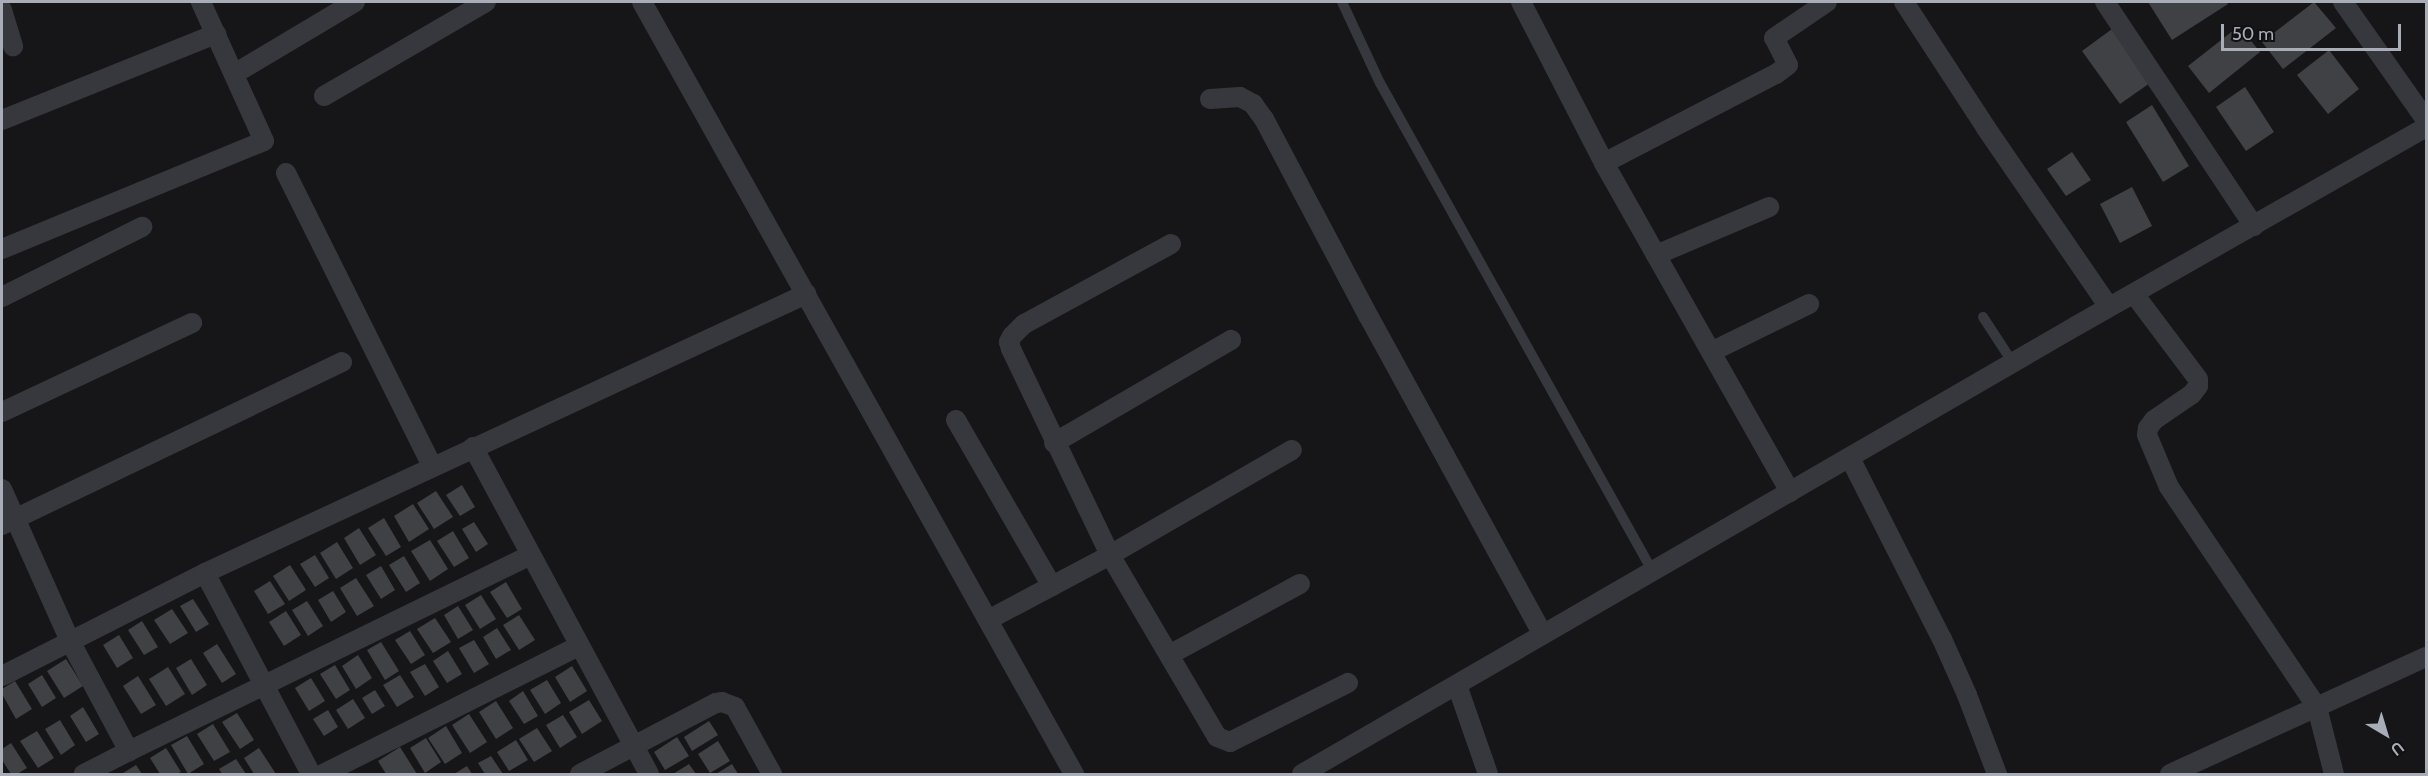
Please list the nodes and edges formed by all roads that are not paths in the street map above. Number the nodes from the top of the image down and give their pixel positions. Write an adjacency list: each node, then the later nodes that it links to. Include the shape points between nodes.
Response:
1 (201, 2): 12 (street)
2 (355, 2): 14 (street)
3 (486, 2): 15 (street)
4 (642, 2): 27 (street)
5 (1342, 2): 50 (lane, via 1380,83)
6 (1521, 2): 19 (street)
7 (1827, 2): 19 (street, via 1774,38 1788,64 1776,74)
8 (1904, 2): 31 (street)
9 (2105, 2): 22 (street)
10 (2343, 2): 18 (street)
11 (2, 9): 13 (street)
12 (216, 34): 14 (street); 17 (street)
13 (13, 46)
14 (234, 74): 25 (street, via 264,141)
15 (324, 96)
16 (1210, 99): 55 (street, via 1240,97 1253,104 1264,119)
17 (2, 120)
18 (2425, 120): 22 (street)
19 (1604, 163): 26 (street)
20 (286, 173): 44 (street)
21 (1769, 207): 26 (street)
22 (2251, 221): 28 (street)
23 (142, 227): 29 (street)
24 (1171, 244): 40 (street, via 1024,324 1012,336 1011,349)
25 (2, 249)
26 (1656, 255): 35 (street)
27 (806, 294): 41 (street); 54 (street)
28 (2134, 294): 31 (street); 64 (street, via 2198,379 2192,394 2148,428 2147,435 2169,487)
29 (2, 297)
30 (1809, 304): 35 (street)
31 (2107, 304): 36 (street)
32 (1983, 316): 36 (lane)
33 (192, 323): 38 (street)
34 (1231, 340): 40 (street)
35 (1713, 351): 45 (street)
36 (2011, 359): 43 (street)
37 (342, 362): 47 (street)
38 (2, 412)
39 (956, 420): 53 (street)
40 (1054, 442): 49 (street)
41 (473, 447): 44 (street); 48 (street)
42 (1293, 450): 49 (street)
43 (1850, 458): 45 (street); 77 (street, via 1942,639)
44 (432, 466): 51 (street)
45 (1787, 488): 50 (street)
46 (2, 489): 47 (street)
47 (9, 521): 56 (street)
48 (531, 555): 57 (street); 62 (street)
49 (1110, 555): 53 (street); 58 (street)
50 (1650, 567): 55 (street)
51 (205, 573): 56 (street); 62 (street)
52 (1300, 584): 58 (street)
53 (1052, 586): 54 (street)
54 (988, 620): 74 (street)
55 (1540, 629): 63 (street)
56 (71, 643): 60 (street); 66 (street)
57 (579, 645): 65 (street); 70 (street)
58 (1169, 655): 61 (street, via 1217,737 1230,742)
59 (2427, 657): 64 (street)
60 (2, 676)
61 (1348, 683)
62 (264, 685): 66 (street); 69 (street)
63 (1457, 685): 75 (street); 76 (street)
64 (2311, 700): 67 (street); 79 (street)
65 (634, 748): 71 (street); 72 (street); 73 (street, via 716,703 730,704)
66 (129, 751): 68 (street)
67 (2204, 767): 78 (street)
68 (92, 773)
69 (310, 774)
70 (323, 774)
71 (580, 774)
72 (649, 774)
73 (771, 774)
74 (1074, 774)
75 (1302, 774)
76 (1488, 774)
77 (1997, 774)
78 (2170, 774)
79 (2334, 774)

